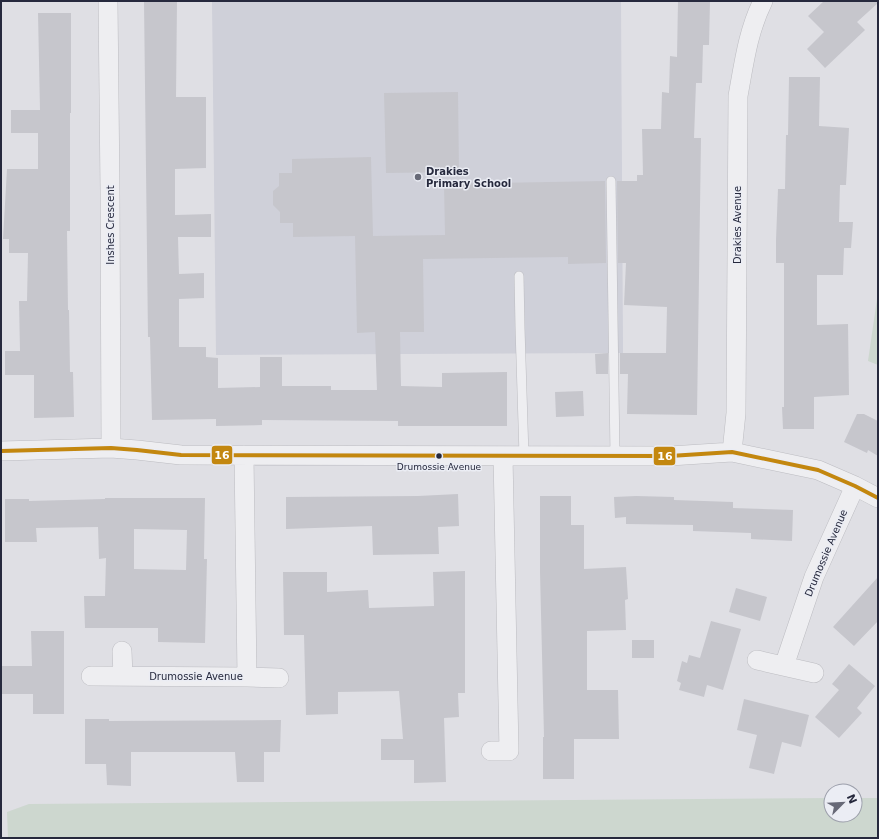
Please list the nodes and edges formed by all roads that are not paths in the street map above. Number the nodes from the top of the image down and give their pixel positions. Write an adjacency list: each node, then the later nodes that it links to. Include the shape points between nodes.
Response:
1 (108, 1): 5 (street, Inshes Crescent)
2 (763, 1): 7 (street, Drakies Avenue, via 746,49 738,96 736,412)
3 (612, 181): 11 (lane)
4 (519, 276): 10 (lane)
5 (110, 448): 6 (street); 8 (street, via 181,455)
6 (1, 451)
7 (732, 452): 11 (street); 12 (street, via 818,470)
8 (244, 455): 9 (street); 20 (street, Drumossie Avenue)
9 (503, 456): 10 (street); 22 (street, via 508,751)
10 (524, 456): 11 (street)
11 (615, 456)
12 (855, 486): 13 (street); 16 (street, Drumossie Avenue, via 814,577)
13 (878, 498)
14 (122, 651): 19 (street)
15 (757, 660): 16 (street)
16 (784, 666): 17 (street)
17 (814, 673)
18 (92, 676): 19 (street, Drumossie Avenue)
19 (123, 676): 20 (street, Drumossie Avenue)
20 (247, 677): 21 (street)
21 (280, 678)
22 (491, 751)

